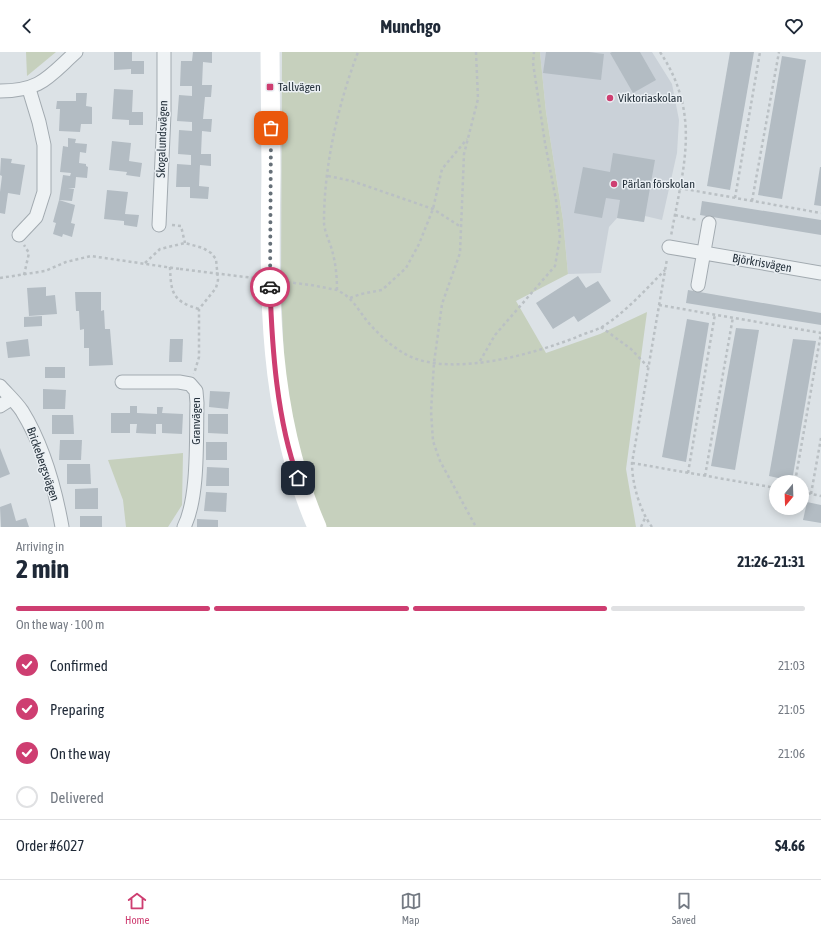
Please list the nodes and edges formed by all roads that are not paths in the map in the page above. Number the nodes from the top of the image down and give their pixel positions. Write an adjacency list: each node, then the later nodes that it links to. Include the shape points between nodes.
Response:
1 (76, 52): 4 (street, via 55,73)
2 (164, 52): 7 (street, Skogalundsvägen)
3 (270, 52): 18 (street, via 270,262 273,341 283,422 294,467)
4 (29, 89): 5 (street); 8 (street, via 40,122 44,145 44,192 36,217)
5 (0, 91)
6 (709, 223): 10 (street)
7 (159, 225)
8 (19, 235)
9 (669, 247): 10 (street, Björkrisvägen)
10 (703, 252): 11 (street, Björkrisvägen); 12 (street)
11 (821, 273)
12 (698, 285)
13 (122, 382): 17 (street, Granvägen, via 179,382 190,384 196,391 193,493)
14 (0, 386): 15 (street, Brickebergsvägen)
15 (5, 402): 16 (street, Brickebergsvägen, via 21,410 27,421 41,453)
16 (62, 527)
17 (184, 527)
18 (317, 527)

